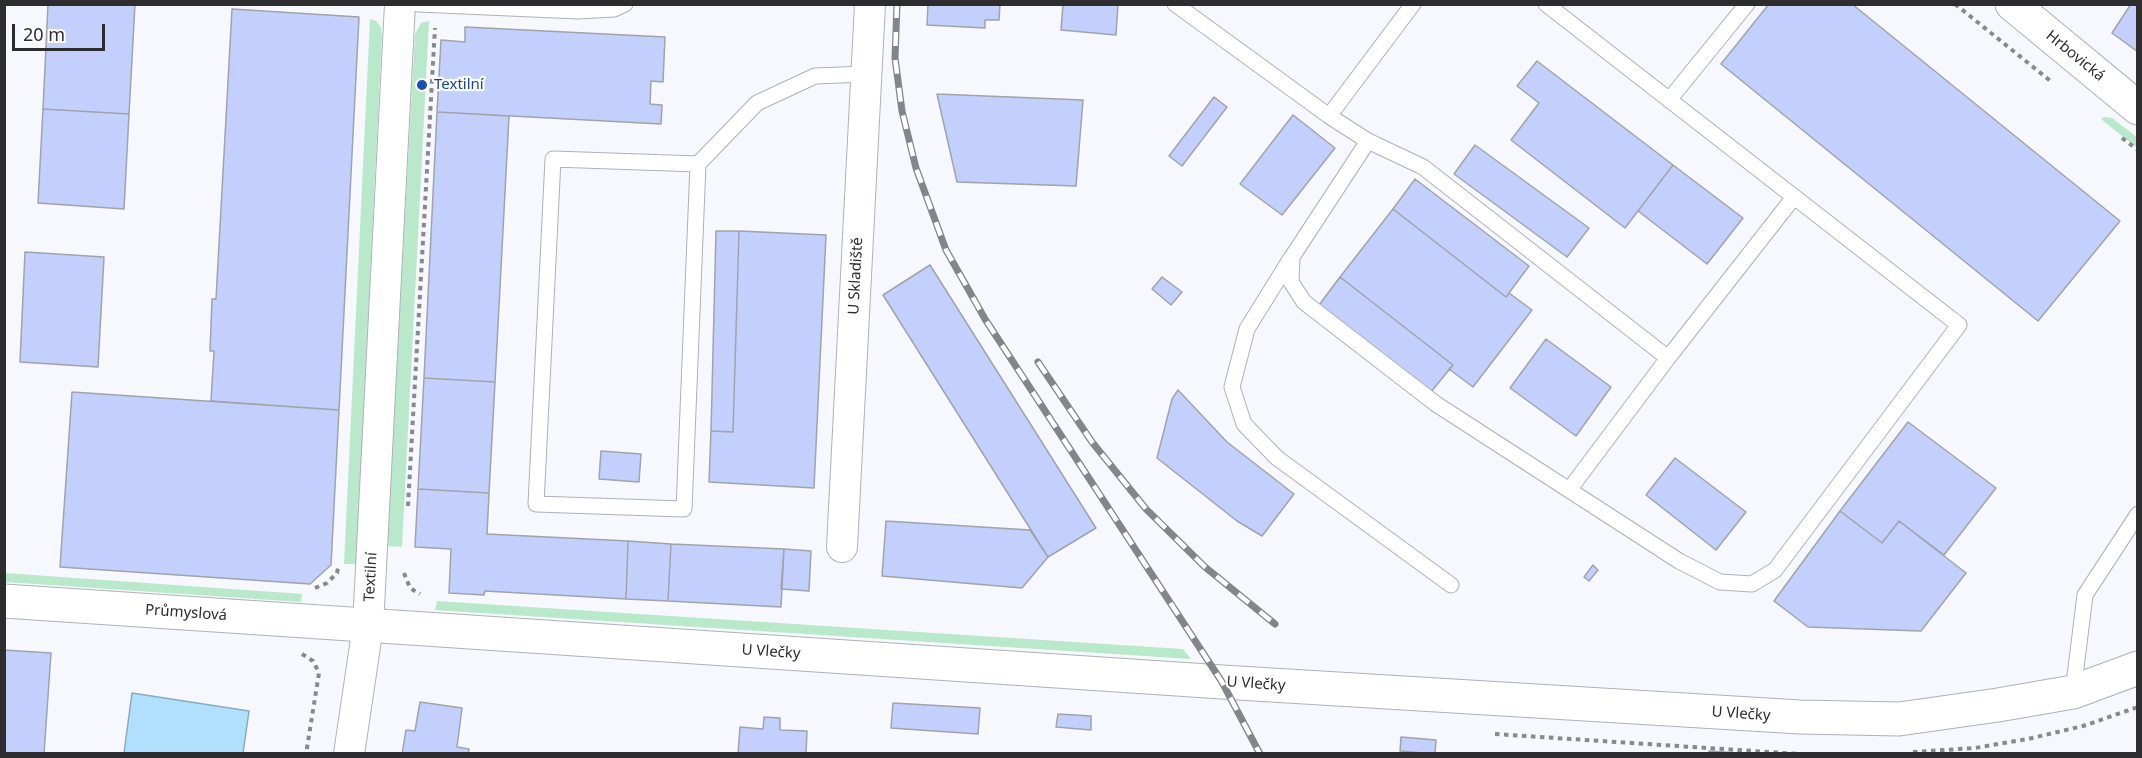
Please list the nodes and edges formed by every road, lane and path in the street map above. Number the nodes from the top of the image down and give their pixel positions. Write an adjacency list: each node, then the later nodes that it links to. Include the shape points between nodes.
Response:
1 (400, 4): 30 (street, Textilní)
2 (418, 4): 9 (lane, via 578,11)
3 (870, 4): 11 (street, U Skladiště)
4 (1175, 4): 14 (lane)
5 (1413, 4): 14 (lane)
6 (1546, 4): 12 (lane)
7 (1747, 4): 12 (lane)
8 (2012, 4): 13 (street, Hrbovická)
9 (618, 6)
10 (436, 21): 22 (path)
11 (866, 74): 16 (lane, via 815,76 757,103); 23 (street, U Skladiště)
12 (1669, 100): 17 (lane)
13 (2138, 108)
14 (1329, 116): 15 (lane)
15 (1368, 141): 18 (lane); 19 (lane, via 1423,167)
16 (698, 164): 16 (lane, via 553,159 536,504 684,509)
17 (1794, 197): 19 (lane); 20 (lane, via 1959,325 1774,570 1752,584 1720,582 1679,561)
18 (1293, 256): 20 (lane, via 1291,282 1304,302 1436,404); 27 (lane, via 1246,329 1232,387 1244,424 1277,458)
19 (1668, 358): 20 (lane)
20 (1569, 490)
21 (2138, 514): 33 (lane, via 2085,595)
22 (407, 515)
23 (842, 547)
24 (340, 562): 28 (path, via 337,573 327,583)
25 (405, 562): 26 (path)
26 (404, 573)
27 (1450, 585)
28 (309, 590)
29 (4, 601): 30 (street, Průmyslová)
30 (368, 626): 33 (street, U Vlečky, via 1800,717 1899,719); 36 (street, Textilní)
31 (297, 652): 35 (path, via 313,661 319,673)
32 (2138, 668): 33 (street, U Vlečky)
33 (2073, 692)
34 (2138, 707): 37 (path, via 2028,739)
35 (306, 753)
36 (349, 753)
37 (1906, 753)

